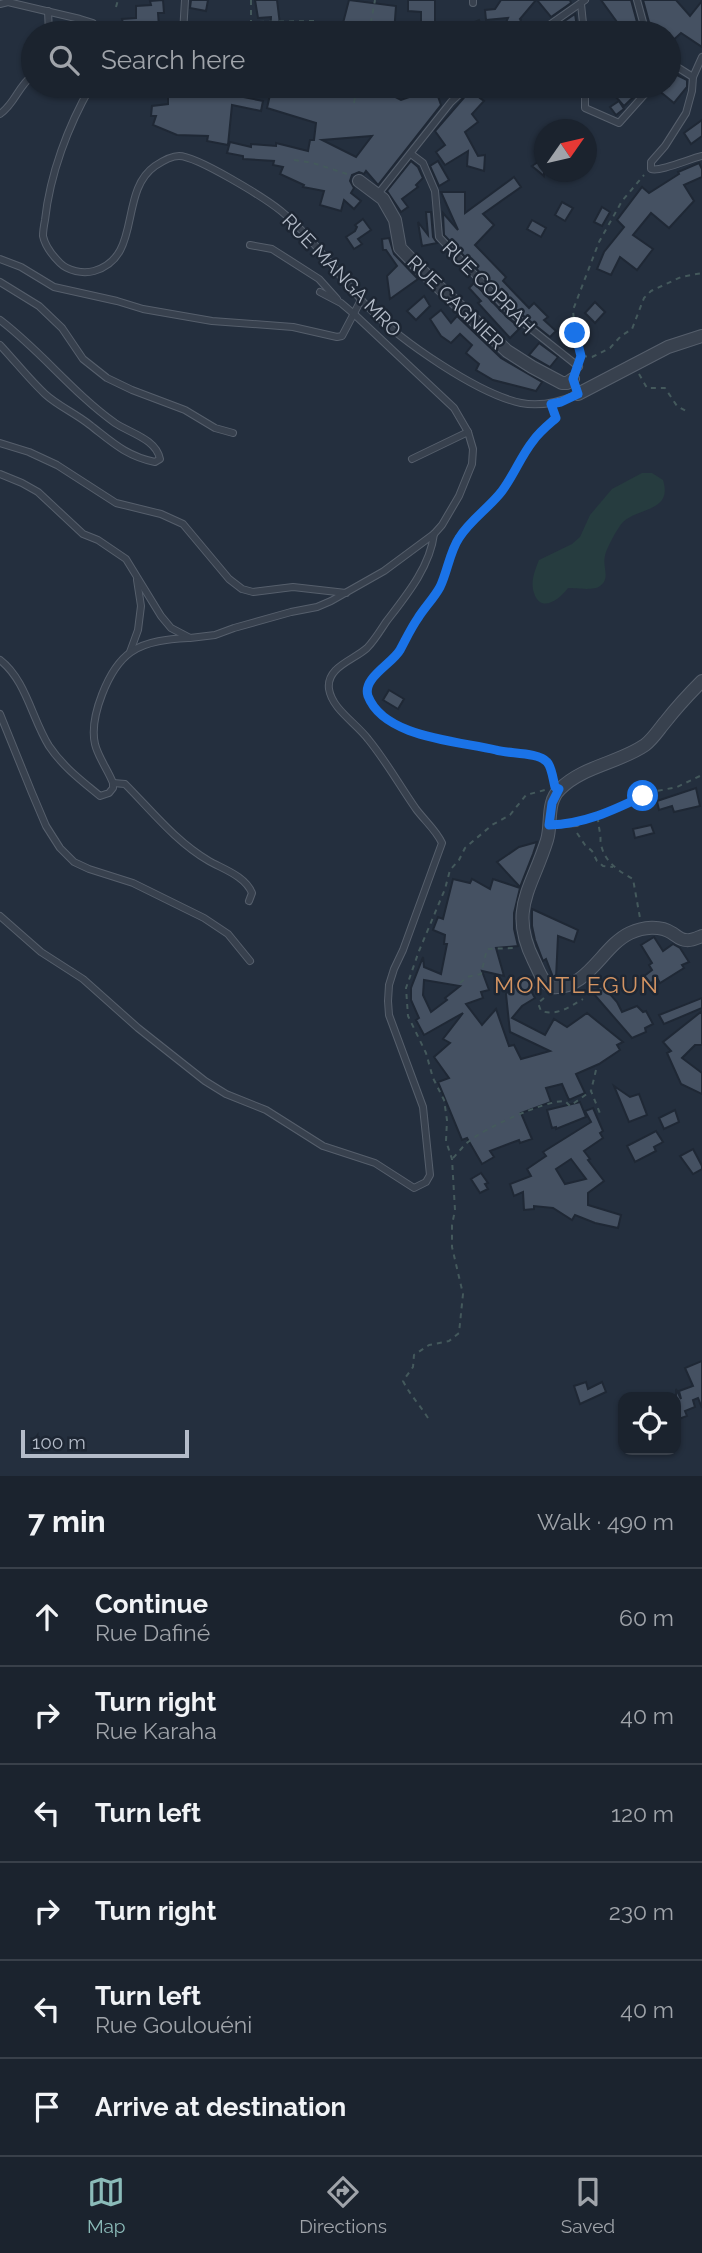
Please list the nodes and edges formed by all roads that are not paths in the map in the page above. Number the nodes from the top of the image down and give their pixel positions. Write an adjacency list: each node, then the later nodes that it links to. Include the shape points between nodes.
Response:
1 (185, 0): 8 (lane)
2 (637, 0): 11 (lane)
3 (583, 2): 9 (lane); 10 (lane)
4 (0, 4): 5 (lane)
5 (48, 11): 6 (lane); 7 (lane)
6 (48, 21)
7 (86, 21)
8 (184, 21)
9 (555, 21)
10 (584, 21)
11 (643, 21)
12 (702, 57): 14 (lane)
13 (681, 70): 14 (lane)
14 (693, 77): 22 (lane, via 685,113 651,162 651,169)
15 (21, 87): 20 (lane)
16 (84, 98): 29 (lane, RUE MANGA MRO, via 46,206 43,236 52,256 64,267 95,271 119,254 136,187 150,169 179,156 252,190 279,210)
17 (455, 98): 21 (lane)
18 (585, 98): 19 (lane, via 585,108 619,123)
19 (641, 98)
20 (0, 114)
21 (411, 154): 24 (lane); 35 (lane, RUE COPRAH, via 422,163 435,191 439,237)
22 (702, 156)
23 (359, 181): 24 (street, RUE CAGNIER)
24 (377, 195): 35 (street, RUE CAGNIER, via 395,220 400,248 508,351 562,383)
25 (250, 245): 30 (lane, via 272,249 320,279)
26 (0, 260): 31 (lane, via 54,287 212,321 293,327 337,337)
27 (0, 282): 38 (lane, via 39,306 62,328 83,359 107,378)
28 (320, 292): 30 (lane)
29 (361, 300): 31 (lane); 36 (lane, RUE MANGA MRO, via 394,333 503,398 551,404)
30 (341, 303): 31 (lane)
31 (354, 314): 37 (lane, via 454,408)
32 (0, 320): 34 (lane, via 113,421 151,443 160,459 155,462 124,452 43,392)
33 (702, 336): 36 (street, RUE MANGA MRO, via 668,347)
34 (0, 345)
35 (576, 373)
36 (578, 394)
37 (468, 432): 40 (lane); 42 (lane, via 473,449 470,473)
38 (233, 433)
39 (0, 443): 44 (lane, via 57,465 116,503 183,524 242,589 293,587)
40 (412, 459)
41 (0, 474): 43 (lane, via 38,492 83,534 126,559)
42 (434, 534): 44 (lane, via 384,572); 54 (lane, via 409,592 368,648 336,670 329,681 338,707 394,773 442,844 389,985 389,1015 424,1107 430,1175 426,1182 414,1188 375,1163 323,1146 265,1110 205,1081)
43 (136, 575): 45 (lane, via 161,616); 46 (lane, via 141,606)
44 (346, 593): 45 (lane, via 317,607)
45 (190, 638): 46 (lane, via 149,644)
46 (130, 653): 50 (lane, via 108,682 94,720 95,746)
47 (0, 660): 50 (lane, via 14,673 38,726 62,762 100,796 109,793)
48 (702, 681): 52 (street, via 647,743 557,788)
49 (0, 714): 56 (lane, via 41,815 74,862 133,883 204,918 228,934)
50 (113, 783): 53 (lane, via 125,784 189,846 245,883 252,893)
51 (573, 824): 52 (lane)
52 (549, 825): 55 (street, via 549,836 524,897 522,922 527,947 542,978 552,986 567,987 628,934 661,929 686,940)
53 (249, 901)
54 (0, 916)
55 (702, 936)
56 (250, 961)

